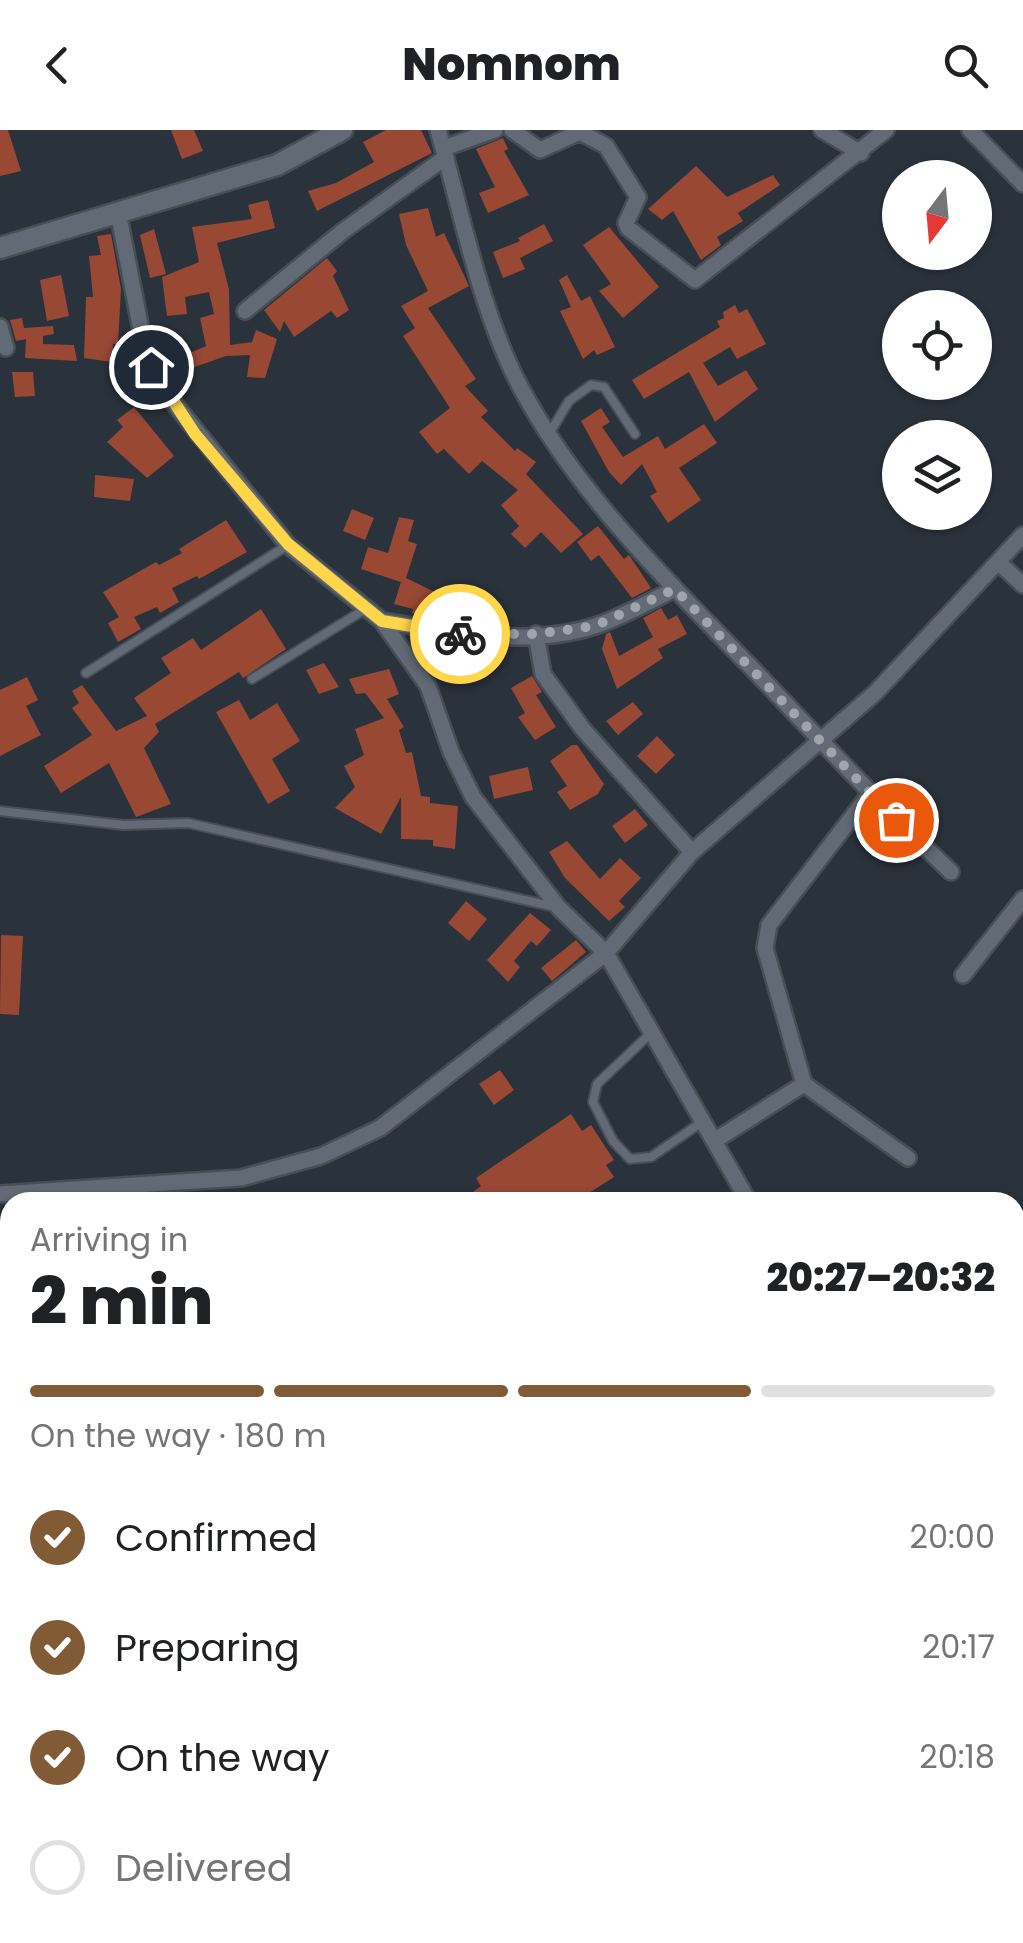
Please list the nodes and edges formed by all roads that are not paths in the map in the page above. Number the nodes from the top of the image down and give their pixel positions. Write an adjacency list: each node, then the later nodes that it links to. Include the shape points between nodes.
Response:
1 (342, 130): 11 (street, via 277,165)
2 (438, 130): 8 (street)
3 (495, 130): 8 (street)
4 (512, 130): 9 (street, via 540,150 580,132 606,146 638,196 628,228 690,280)
5 (822, 130): 9 (street)
6 (886, 130): 9 (street)
7 (970, 130): 10 (street)
8 (445, 152): 13 (street); 17 (street, via 500,338)
9 (861, 153)
10 (1023, 184)
11 (118, 212): 12 (street); 19 (street, via 151,367 195,434)
12 (0, 248)
13 (244, 311)
14 (0, 327): 15 (street)
15 (6, 348)
16 (635, 434): 17 (lane, via 604,386 590,386 569,401)
17 (548, 435): 22 (street)
18 (1023, 535): 20 (street)
19 (288, 544): 23 (street); 26 (lane)
20 (998, 562): 21 (street); 28 (street)
21 (1023, 585)
22 (675, 589): 25 (street, via 595,626); 28 (street)
23 (367, 608): 24 (street); 27 (lane)
24 (382, 621): 25 (street, via 462,635); 34 (street, via 428,686 473,797)
25 (536, 634): 31 (street, via 543,674)
26 (86, 673)
27 (252, 680)
28 (820, 740): 29 (street); 31 (street)
29 (869, 794): 32 (street); 38 (street, via 769,925 765,948)
30 (0, 811): 34 (lane, via 123,825 188,823)
31 (692, 852): 35 (street)
32 (951, 872)
33 (1023, 899): 36 (street)
34 (559, 908): 35 (street)
35 (606, 953): 37 (street); 42 (street, via 380,1128 321,1156 240,1178)
36 (963, 975)
37 (650, 1033): 39 (street); 39 (lane, via 597,1084 593,1102 613,1141 630,1159 651,1157)
38 (804, 1084): 40 (street); 41 (street)
39 (702, 1122): 40 (street)
40 (714, 1141): 43 (street)
41 (908, 1158)
42 (30, 1192)
43 (744, 1192)

